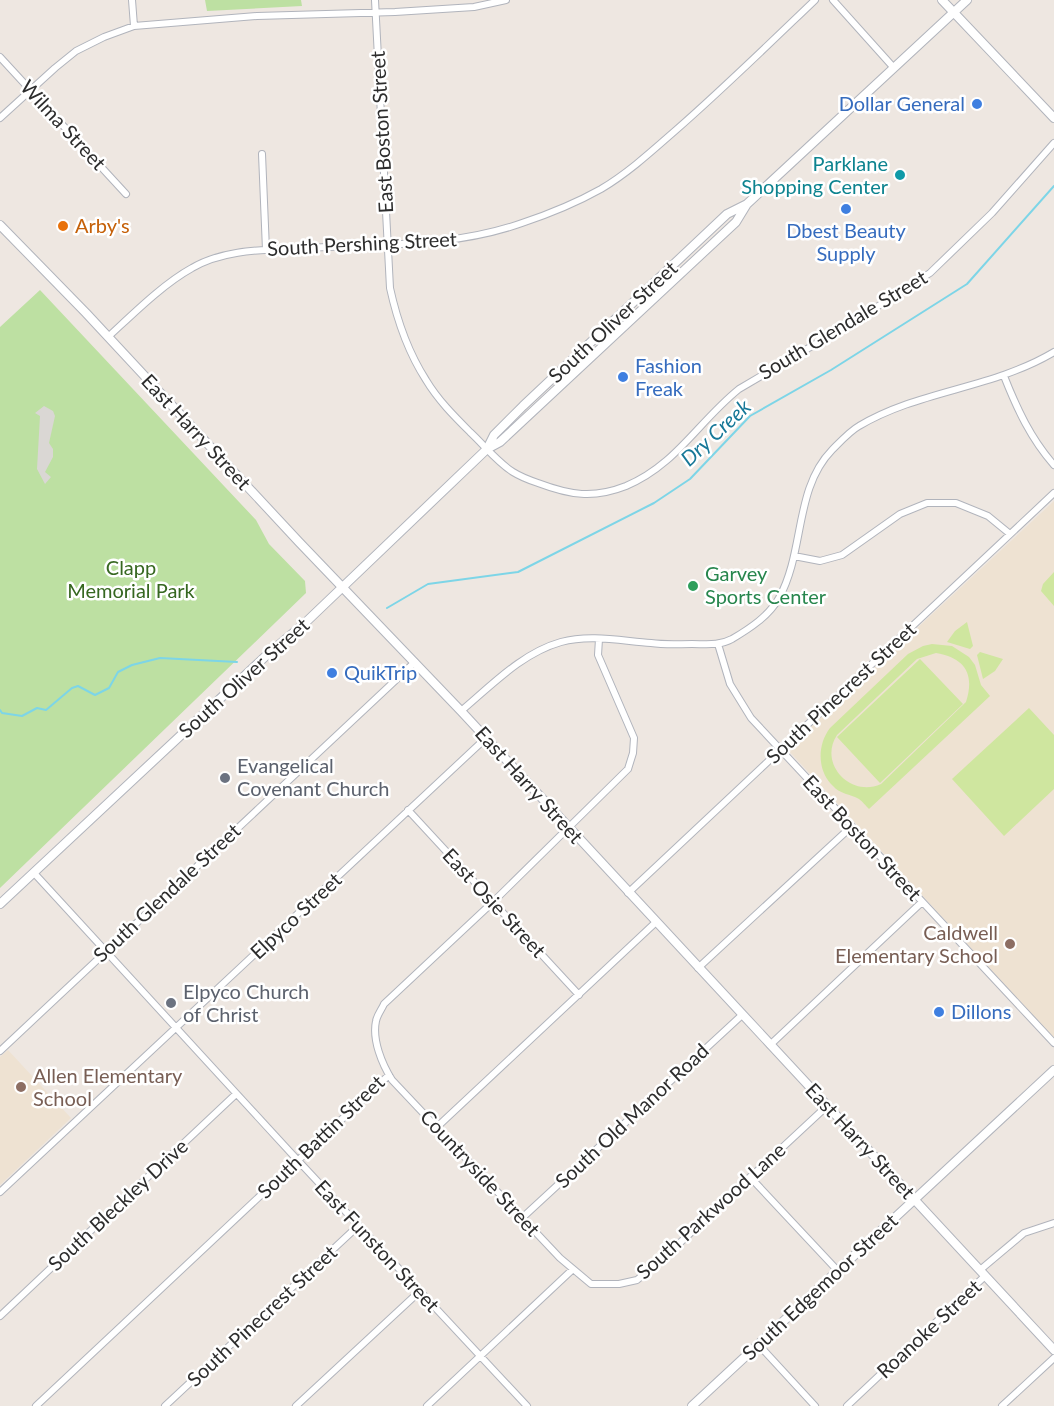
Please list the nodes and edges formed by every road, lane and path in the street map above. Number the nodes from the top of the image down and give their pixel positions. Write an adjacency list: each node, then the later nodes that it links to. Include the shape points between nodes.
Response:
1 (132, 0): 10 (street)
2 (375, 0): 8 (street, East Boston Street)
3 (506, 0): 8 (street, via 474,7)
4 (815, 0): 20 (street, South Pershing Street, via 714,97 642,160 602,188 530,220 489,233)
5 (832, 0): 12 (street)
6 (942, 0): 9 (main road)
7 (968, 0): 9 (main road, South Oliver Street)
8 (376, 12): 10 (street); 20 (street, East Boston Street)
9 (954, 13): 12 (main road, South Oliver Street); 15 (main road)
10 (134, 26): 13 (street, via 76,51)
11 (0, 57): 13 (street, Wilma Street)
12 (894, 68): 25 (main road, South Oliver Street, via 747,204 728,214 523,406 494,435)
13 (31, 90): 14 (street); 18 (street, Wilma Street)
14 (0, 118)
15 (1054, 118)
16 (1054, 143): 25 (street, South Glendale Street, via 992,213 930,273 738,389 683,447 651,473 607,492 570,494 523,478)
17 (262, 154): 21 (street)
18 (126, 194)
19 (0, 226): 22 (main road, East Harry Street)
20 (387, 245): 21 (street, South Pershing Street); 25 (street, East Boston Street, via 397,320 425,380)
21 (266, 250): 22 (street, South Pershing Street, via 229,254 193,267)
22 (108, 337): 30 (main road, East Harry Street)
23 (1054, 352): 24 (street)
24 (1004, 376): 26 (street, via 1037,446); 29 (street, via 922,400 858,426 831,452 810,483)
25 (487, 449): 30 (main road, South Oliver Street)
26 (1054, 465)
27 (1054, 492): 28 (street, South Pinecrest Street)
28 (1010, 534): 29 (street, via 988,516 956,503 927,503 900,514 842,555 820,561); 36 (street, South Pinecrest Street)
29 (794, 556): 32 (street, via 779,599 754,626)
30 (342, 587): 33 (main road, East Harry Street); 40 (main road, South Oliver Street)
31 (599, 639): 32 (street); 34 (street, via 563,641 543,648); 39 (street, South Battin Street, via 598,655 634,738 633,753 628,769)
32 (718, 644): 36 (street, East Boston Street, via 730,684 751,718)
33 (415, 662): 34 (main road, East Harry Street); 46 (street, South Glendale Street)
34 (461, 711): 35 (main road, East Harry Street)
35 (486, 738): 37 (street, Elpyco Street); 39 (main road, East Harry Street)
36 (781, 750): 38 (street, East Boston Street); 41 (street, South Pinecrest Street)
37 (408, 810): 42 (street, East Osie Street); 50 (street, Elpyco Street)
38 (851, 827): 43 (street, East Boston Street); 47 (street)
39 (567, 828): 41 (main road, East Harry Street); 42 (street, South Battin Street)
40 (34, 873): 44 (main road, South Oliver Street); 46 (street, East Funston Street)
41 (628, 893): 45 (main road, East Harry Street)
42 (493, 902): 48 (street, East Osie Street); 55 (street, South Battin Street, via 384,1004 376,1021 377,1044)
43 (922, 902): 51 (street, East Boston Street); 52 (street)
44 (0, 904)
45 (656, 922): 47 (main road, East Harry Street); 48 (street)
46 (106, 951): 50 (street, East Funston Street); 53 (street, South Glendale Street)
47 (698, 968): 49 (main road, East Harry Street)
48 (579, 995): 58 (street)
49 (742, 1015): 52 (main road, East Harry Street); 63 (street, South Old Manor Road)
50 (176, 1028): 56 (street, East Funston Street); 61 (street, Elpyco Street)
51 (1054, 1043)
52 (770, 1045): 57 (main road, East Harry Street)
53 (0, 1051)
54 (1054, 1070): 62 (main road, South Edgemoor Street)
55 (389, 1075): 58 (street, Countryside Street); 59 (street, South Battin Street)
56 (236, 1094): 59 (street, East Funston Street); 70 (street, South Bleckley Drive)
57 (827, 1106): 60 (street, South Parkwood Lane); 62 (main road, East Harry Street)
58 (437, 1126): 63 (street, Countryside Street)
59 (297, 1160): 65 (street, East Funston Street); 75 (street, South Battin Street)
60 (750, 1177): 66 (street, South Parkwood Lane, via 637,1280 591,1284); 67 (street)
61 (0, 1192)
62 (915, 1200): 67 (main road, South Edgemoor Street); 68 (main road, East Harry Street)
63 (522, 1218): 66 (street, Countryside Street)
64 (1054, 1223): 68 (street, Roanoke Street, via 1024,1233)
65 (358, 1226): 69 (street, East Funston Street); 76 (street, South Pinecrest Street)
66 (573, 1269): 73 (street)
67 (838, 1270): 71 (main road, South Edgemoor Street)
68 (983, 1273): 72 (main road, East Harry Street); 82 (street, Roanoke Street)
69 (420, 1291): 73 (street, East Funston Street); 77 (street)
70 (0, 1316)
71 (758, 1344): 80 (main road, South Edgemoor Street); 81 (street)
72 (1054, 1350)
73 (480, 1356): 78 (street); 79 (street, East Funston Street)
74 (1054, 1358): 83 (street)
75 (36, 1406)
76 (165, 1406)
77 (296, 1406)
78 (427, 1406)
79 (527, 1406)
80 (692, 1406)
81 (815, 1406)
82 (847, 1406)
83 (1002, 1406)

